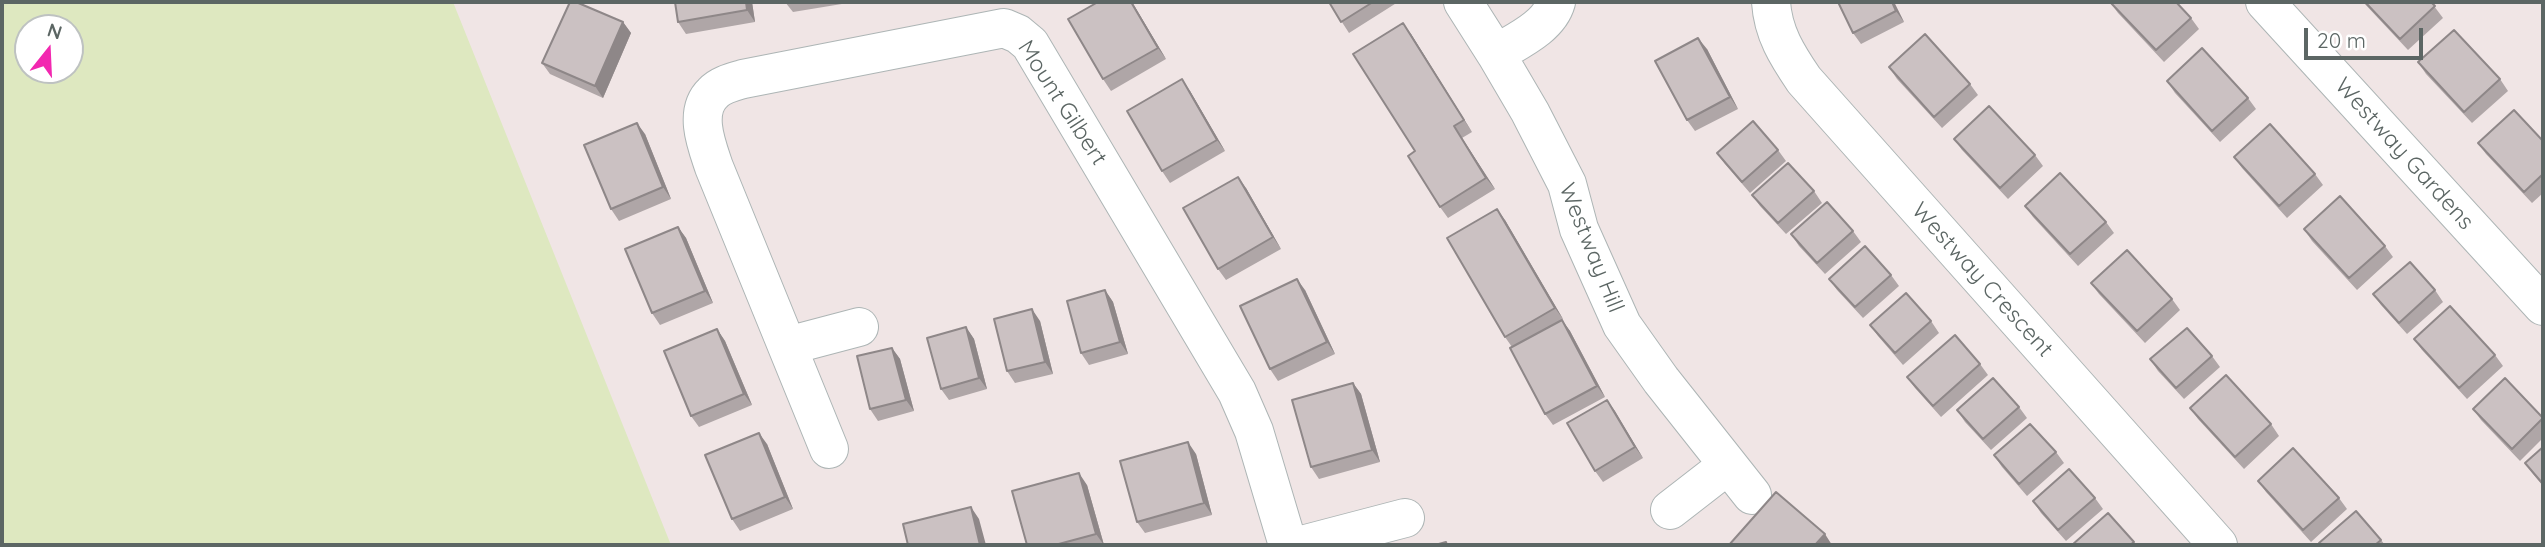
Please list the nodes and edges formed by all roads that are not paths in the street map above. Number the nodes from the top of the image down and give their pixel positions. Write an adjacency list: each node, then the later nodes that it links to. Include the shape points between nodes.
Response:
1 (1464, 2): 5 (street, Westway Hill)
2 (1556, 2): 5 (street, via 1544,22)
3 (1771, 2): 16 (street, Westway Crescent, via 1774,28 1804,80)
4 (2265, 2): 6 (street, Westway Gardens)
5 (1496, 54): 10 (street, Westway Hill, via 1567,184 1578,229 1622,325)
6 (2543, 306)
7 (859, 327): 8 (street)
8 (787, 346): 9 (street, Mount Gilbert); 14 (street, Mount Gilbert, via 705,139 705,105 712,93 743,79 1004,28 1030,44 1045,67 1237,392 1254,431)
9 (829, 449)
10 (1728, 465): 11 (street, Westway Hill); 12 (street)
11 (1752, 495)
12 (1670, 510)
13 (1405, 518): 15 (street)
14 (1288, 545)
15 (1302, 545)
16 (2218, 545)

